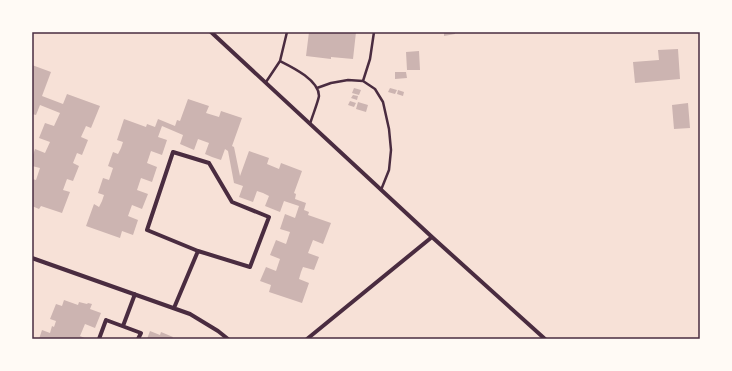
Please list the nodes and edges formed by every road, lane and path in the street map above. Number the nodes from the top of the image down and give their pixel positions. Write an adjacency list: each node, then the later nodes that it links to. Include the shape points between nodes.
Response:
1 (211, 32): 6 (street)
2 (287, 32): 4 (lane)
3 (374, 32): 5 (lane, via 370,59)
4 (280, 61): 6 (lane); 7 (lane, via 311,80)
5 (363, 81): 7 (lane, via 348,80); 9 (lane, via 375,89 383,102 389,129 389,170)
6 (265, 82): 8 (street)
7 (317, 88): 8 (lane, via 319,96)
8 (310, 124): 9 (street)
9 (381, 190): 10 (street)
10 (432, 237): 19 (street); 20 (street)
11 (198, 251): 11 (street, via 250,267 269,217 232,202 209,163 173,152 147,230); 14 (street)
12 (32, 258): 13 (street)
13 (135, 294): 14 (street); 15 (street)
14 (174, 308): 18 (street, via 190,314)
15 (123, 326): 16 (street, via 106,320); 17 (street, via 141,333)
16 (99, 339)
17 (138, 339)
18 (228, 339)
19 (307, 339)
20 (545, 339)

